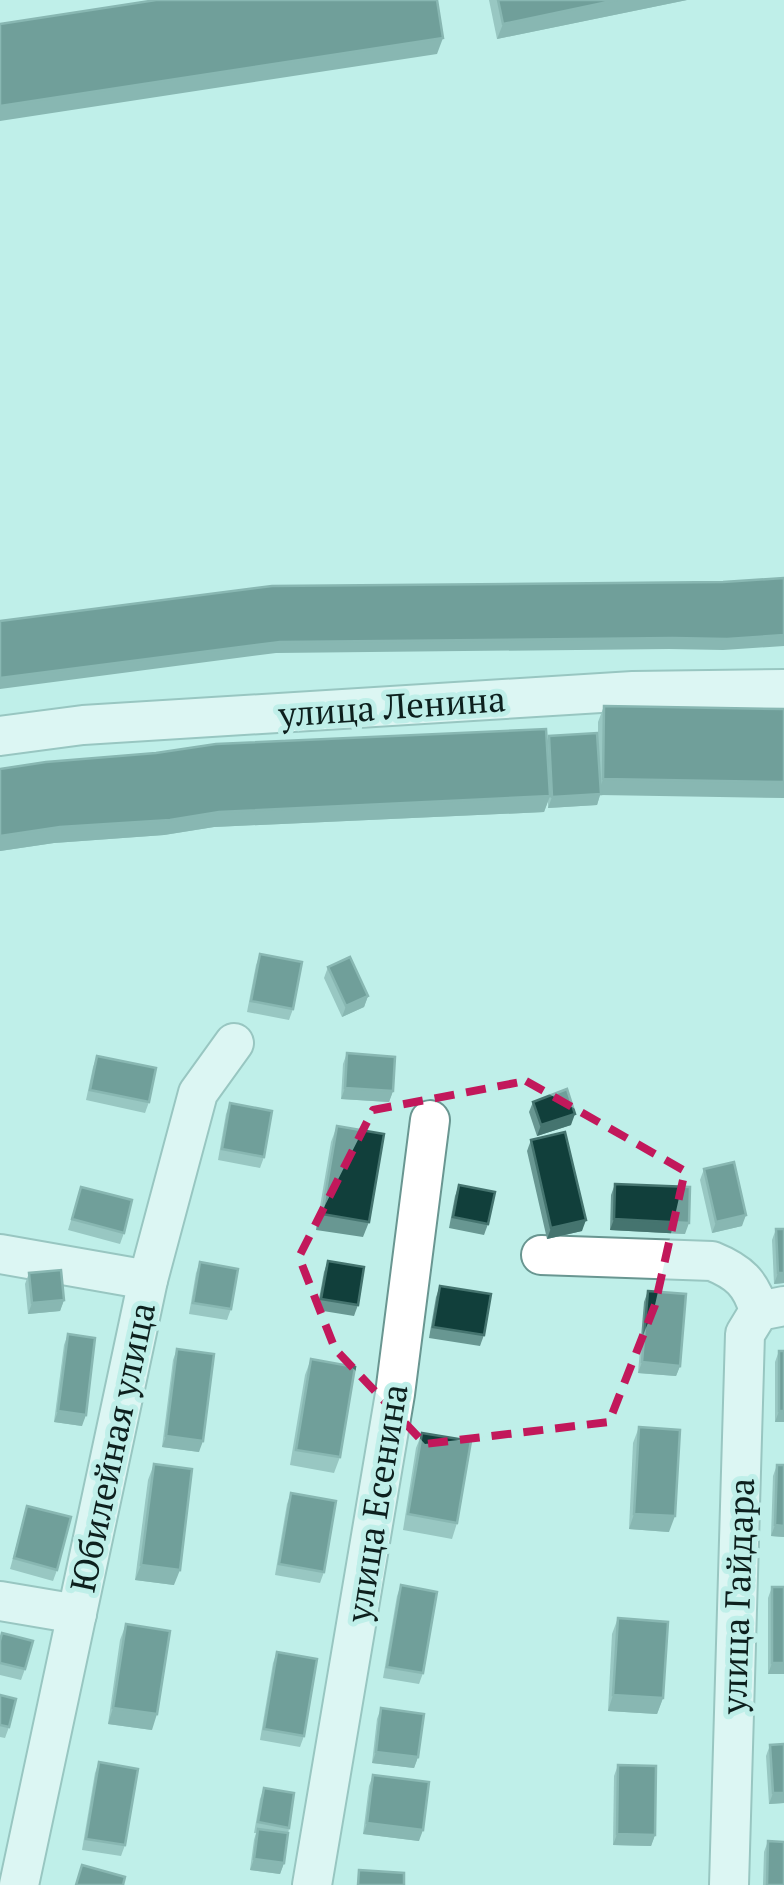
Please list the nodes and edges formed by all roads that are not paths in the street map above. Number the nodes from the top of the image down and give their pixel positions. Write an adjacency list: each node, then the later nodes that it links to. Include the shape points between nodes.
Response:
1 (784, 689): 2 (street, улица Ленина, via 633,691 83,725)
2 (0, 736)
3 (234, 1043): 7 (street, Юбилейная улица, via 198,1093)
4 (430, 1120): 12 (street, улица Есенина, via 395,1394)
5 (0, 1254): 7 (street, Юбилейная улица)
6 (541, 1255): 8 (street, улица Гайдара, via 712,1261 731,1269)
7 (148, 1280): 10 (street, Юбилейная улица)
8 (771, 1309): 13 (street, улица Гайдара, via 744,1334)
9 (0, 1601): 10 (street, Юбилейная улица)
10 (77, 1614): 11 (street, Юбилейная улица)
11 (18, 1885)
12 (312, 1885)
13 (729, 1885)

